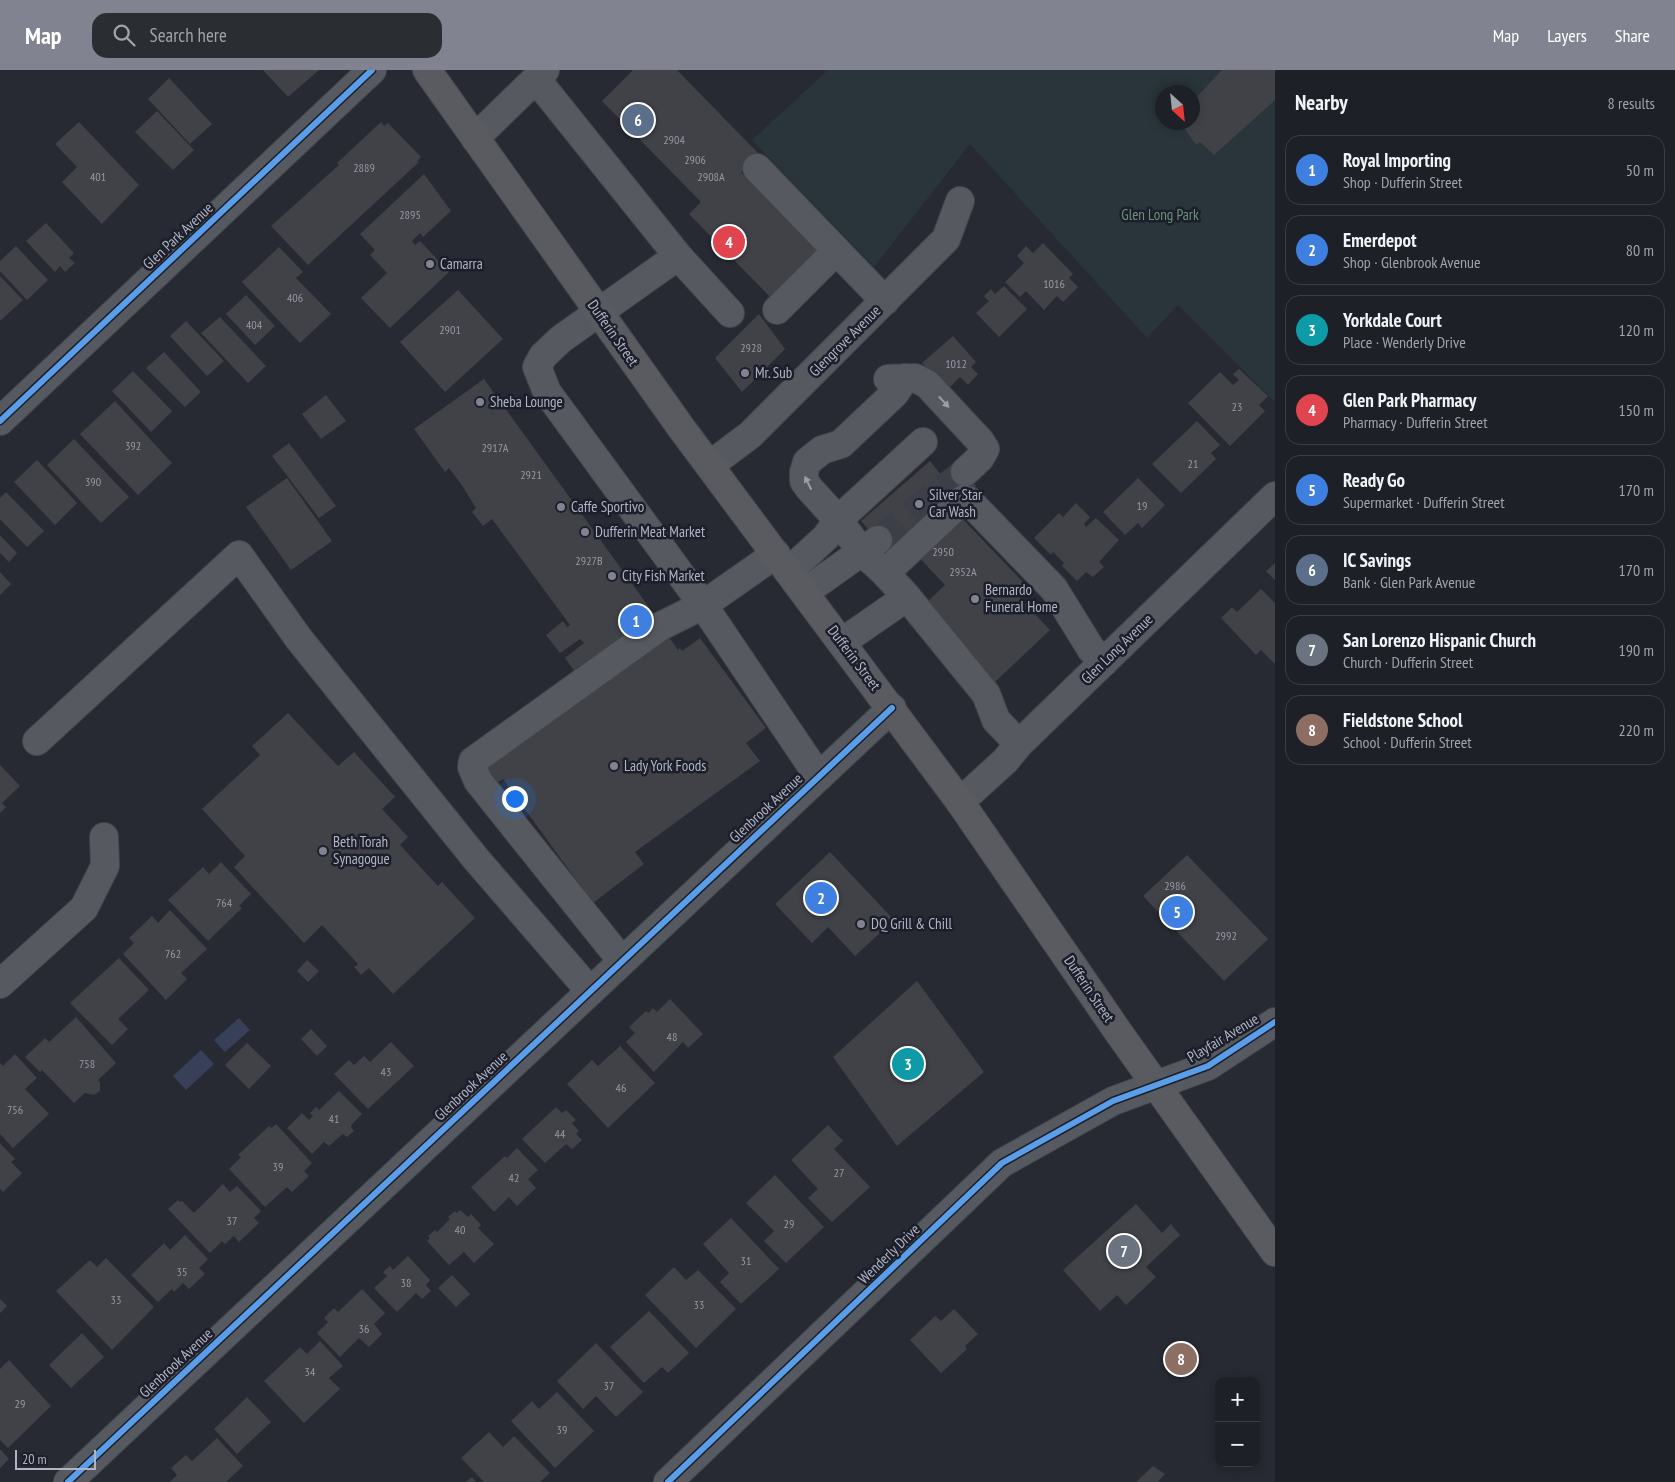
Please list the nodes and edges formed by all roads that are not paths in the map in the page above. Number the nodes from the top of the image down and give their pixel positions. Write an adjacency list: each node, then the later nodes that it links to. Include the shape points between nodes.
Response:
1 (372, 70): 13 (street, Glen Park Avenue)
2 (427, 70): 4 (main road, Dufferin Street)
3 (540, 75): 4 (street); 8 (street)
4 (475, 138): 11 (main road, Dufferin Street)
5 (757, 168): 7 (street)
6 (960, 201): 9 (street, Glengrove Avenue, via 946,239)
7 (836, 251): 9 (street); 10 (street)
8 (678, 256): 11 (street); 12 (street)
9 (885, 301): 15 (street, Glengrove Avenue, via 750,435)
10 (777, 310)
11 (599, 313): 15 (main road, Dufferin Street); 24 (street, via 561,339 544,356 537,367 540,378 546,392)
12 (730, 313)
13 (0, 421)
14 (923, 442): 18 (street)
15 (710, 465): 20 (main road, Dufferin Street)
16 (965, 472): 18 (street, one-way to 16, via 804,481 807,462 822,450 841,444 895,393 905,378 915,378 927,384 980,441 985,449)
17 (1275, 496): 26 (street, Glen Long Avenue)
18 (838, 520): 19 (street); 20 (street, via 826,537)
19 (870, 546): 21 (street); 22 (street)
20 (782, 562): 22 (main road, Dufferin Street); 24 (street)
21 (885, 573): 23 (street); 26 (street, via 962,500 968,500 1054,589 1091,649)
22 (805, 592): 25 (main road, Dufferin Street)
23 (907, 597): 25 (street); 29 (street, via 986,694 996,720)
24 (703, 605): 30 (street); 33 (street, via 661,626 473,761 478,781)
25 (842, 642): 27 (main road, Dufferin Street)
26 (1104, 662): 29 (street, Glen Long Avenue)
27 (892, 708): 30 (street, Glenbrook Avenue); 31 (main road, Dufferin Street)
28 (37, 740): 35 (street, via 239,555 299,639 476,859)
29 (1019, 744): 31 (street, Glen Long Avenue)
30 (819, 776): 33 (street, Glenbrook Avenue)
31 (960, 802): 37 (main road, Dufferin Street)
32 (104, 837): 34 (street, via 105,866 84,908)
33 (622, 961): 35 (street, Glenbrook Avenue)
34 (0, 984)
35 (590, 991): 39 (street, Glenbrook Avenue)
36 (1275, 1022): 37 (street, Playfair Avenue, via 1208,1066)
37 (1156, 1086): 38 (main road, Dufferin Street); 40 (street, Wenderly Drive, via 1113,1101 1002,1163)
38 (1275, 1252)
39 (68, 1482)
40 (668, 1482)

